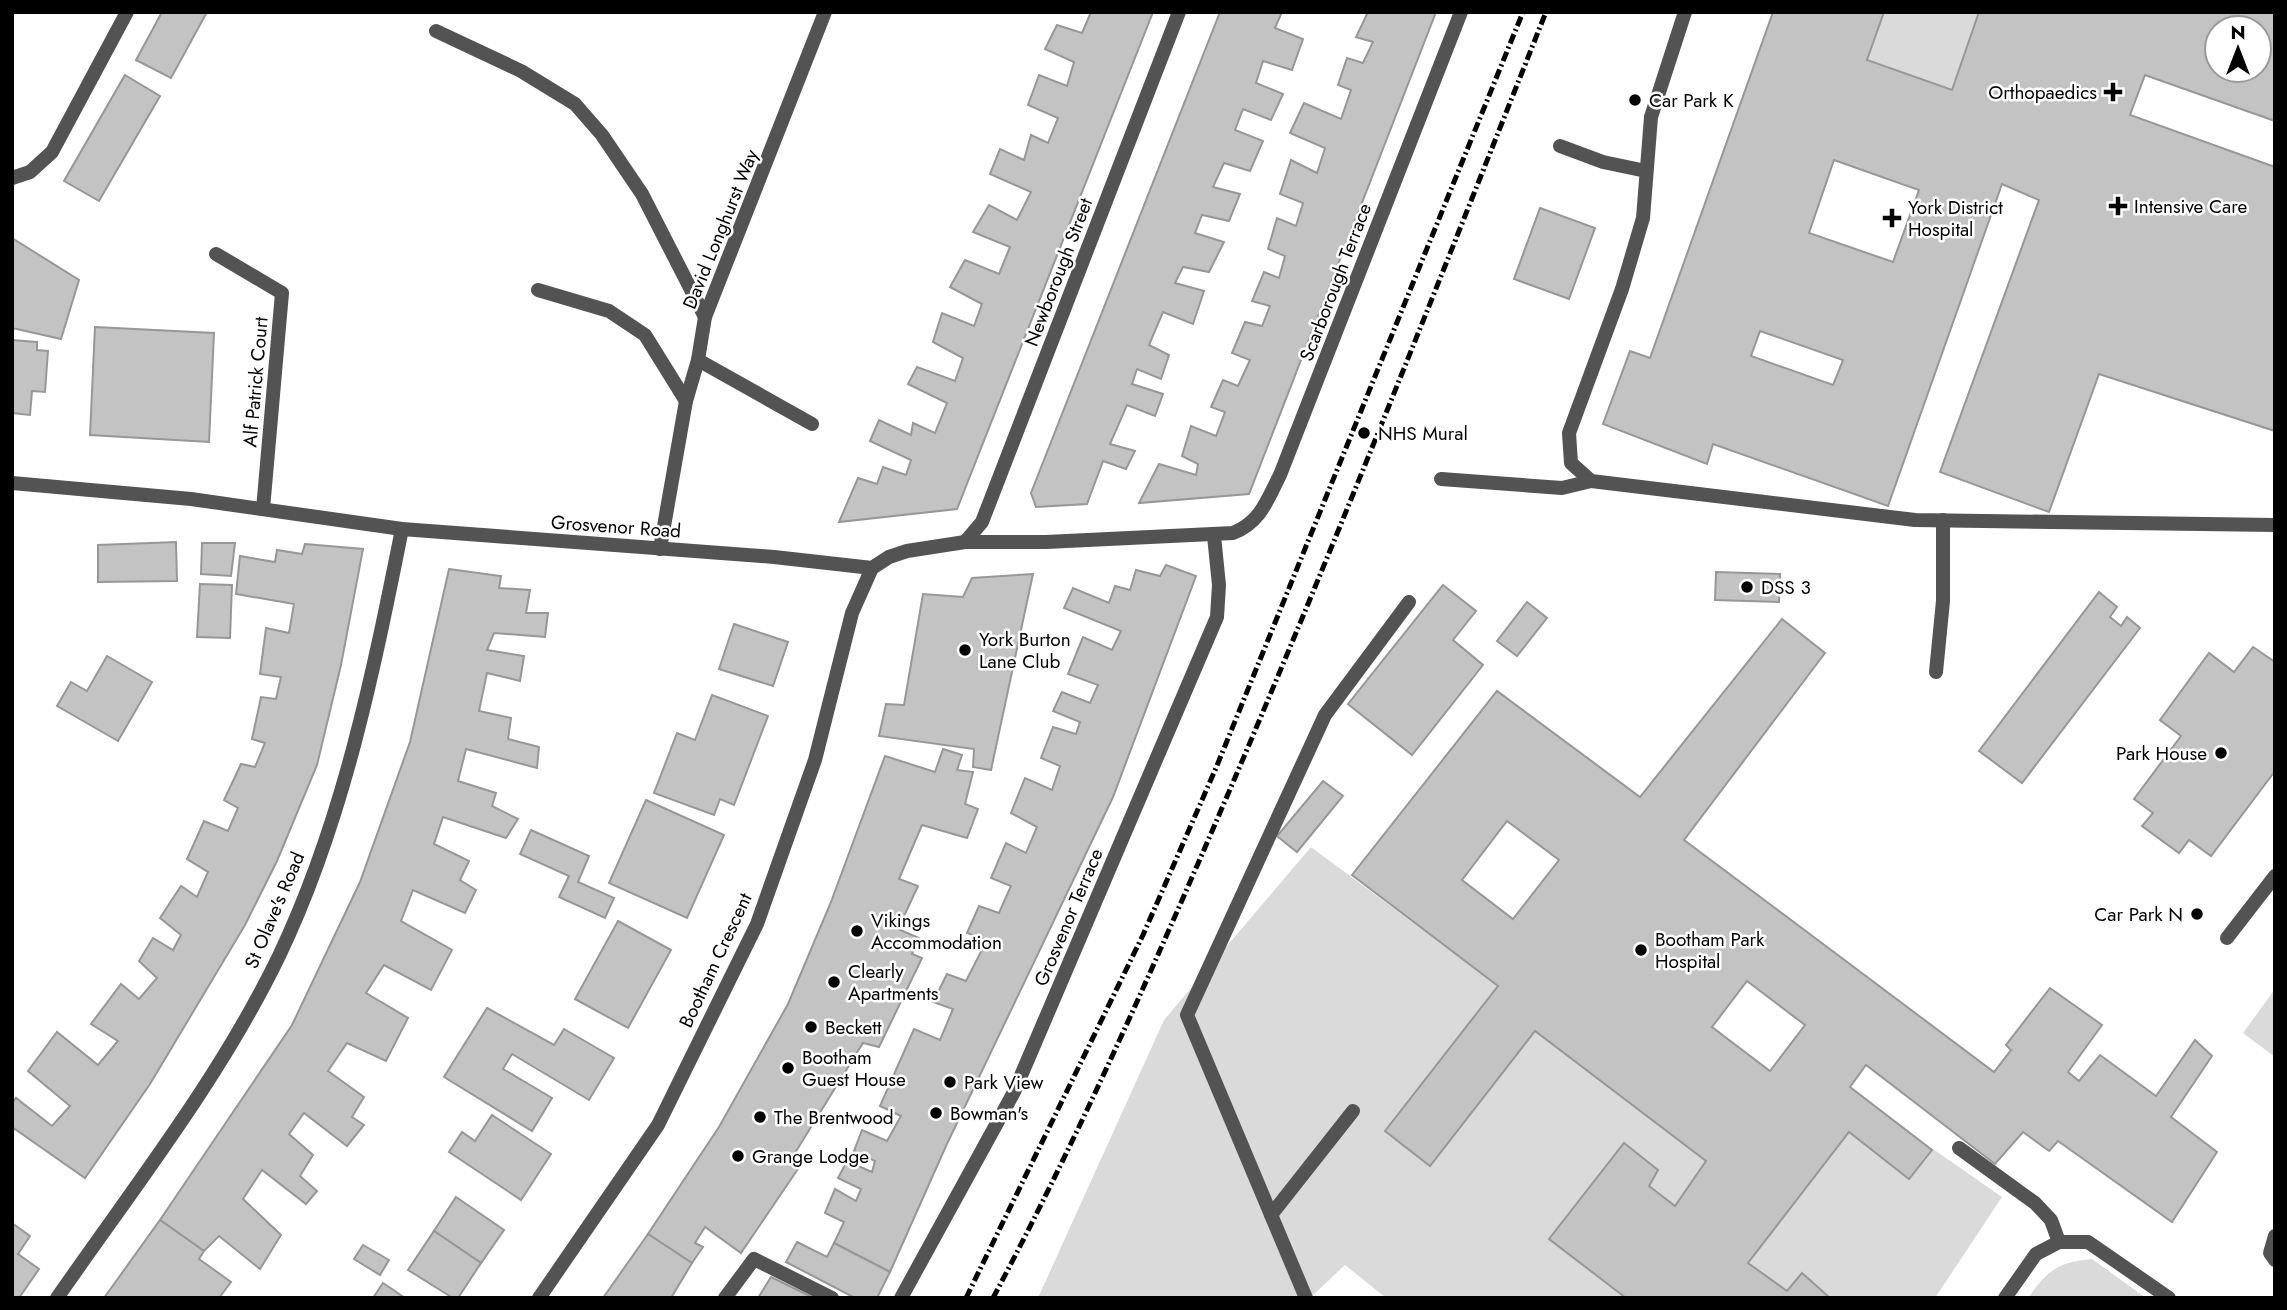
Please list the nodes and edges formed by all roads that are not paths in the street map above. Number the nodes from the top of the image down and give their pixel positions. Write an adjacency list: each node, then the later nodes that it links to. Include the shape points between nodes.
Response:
1 (127, 12): 9 (street, via 52,152 30,172)
2 (825, 12): 12 (street, David Longhurst Way)
3 (1179, 12): 24 (street, Newborough Street, via 982,522)
4 (1461, 12): 23 (street, Scarborough Terrace, via 1280,475 1259,517 1247,528)
5 (1685, 12): 8 (street, via 1651,117)
6 (436, 31): 12 (street, via 522,71 575,104 642,194)
7 (1560, 146): 8 (street)
8 (1646, 172): 17 (street, via 1643,218 1569,433 1571,463)
9 (12, 178)
10 (216, 254): 19 (street, Alf Patrick Court, via 282,293)
11 (538, 290): 14 (street, via 610,311 645,335)
12 (705, 317): 13 (street, David Longhurst Way)
13 (698, 360): 14 (street, David Longhurst Way); 15 (street)
14 (686, 401): 25 (street, David Longhurst Way)
15 (812, 424)
16 (1441, 479): 17 (street, via 1562,488)
17 (1591, 481): 20 (street)
18 (12, 483): 19 (street, Grosvenor Road)
19 (263, 509): 22 (street, Grosvenor Road)
20 (1943, 520): 21 (street); 28 (street, via 1943,601)
21 (2275, 525)
22 (402, 529): 25 (street, Grosvenor Road); 37 (street, St Olave's Road, via 375,664 338,806 279,956 205,1086)
23 (1214, 536): 24 (street); 41 (street, Grosvenor Terrace, via 1217,617 1014,1092)
24 (965, 542): 26 (street, via 907,551)
25 (660, 549): 26 (street, Grosvenor Road)
26 (872, 568): 38 (street, Bootham Crescent, via 852,612 815,760 757,925 658,1125)
27 (1409, 602): 33 (street, via 1325,715 1187,1015)
28 (1936, 672)
29 (2275, 876): 30 (street)
30 (2227, 938)
31 (1353, 1111): 33 (street)
32 (1959, 1148): 35 (street, via 2035,1203 2051,1220)
33 (1271, 1215): 42 (street)
34 (2275, 1236): 36 (street, via 2270,1253)
35 (2059, 1242): 43 (street, via 2036,1254); 44 (street, via 2088,1242)
36 (2275, 1260)
37 (57, 1298)
38 (539, 1298)
39 (724, 1298): 40 (street, via 754,1259)
40 (832, 1298)
41 (901, 1298)
42 (1306, 1298)
43 (2005, 1298)
44 (2169, 1298)

